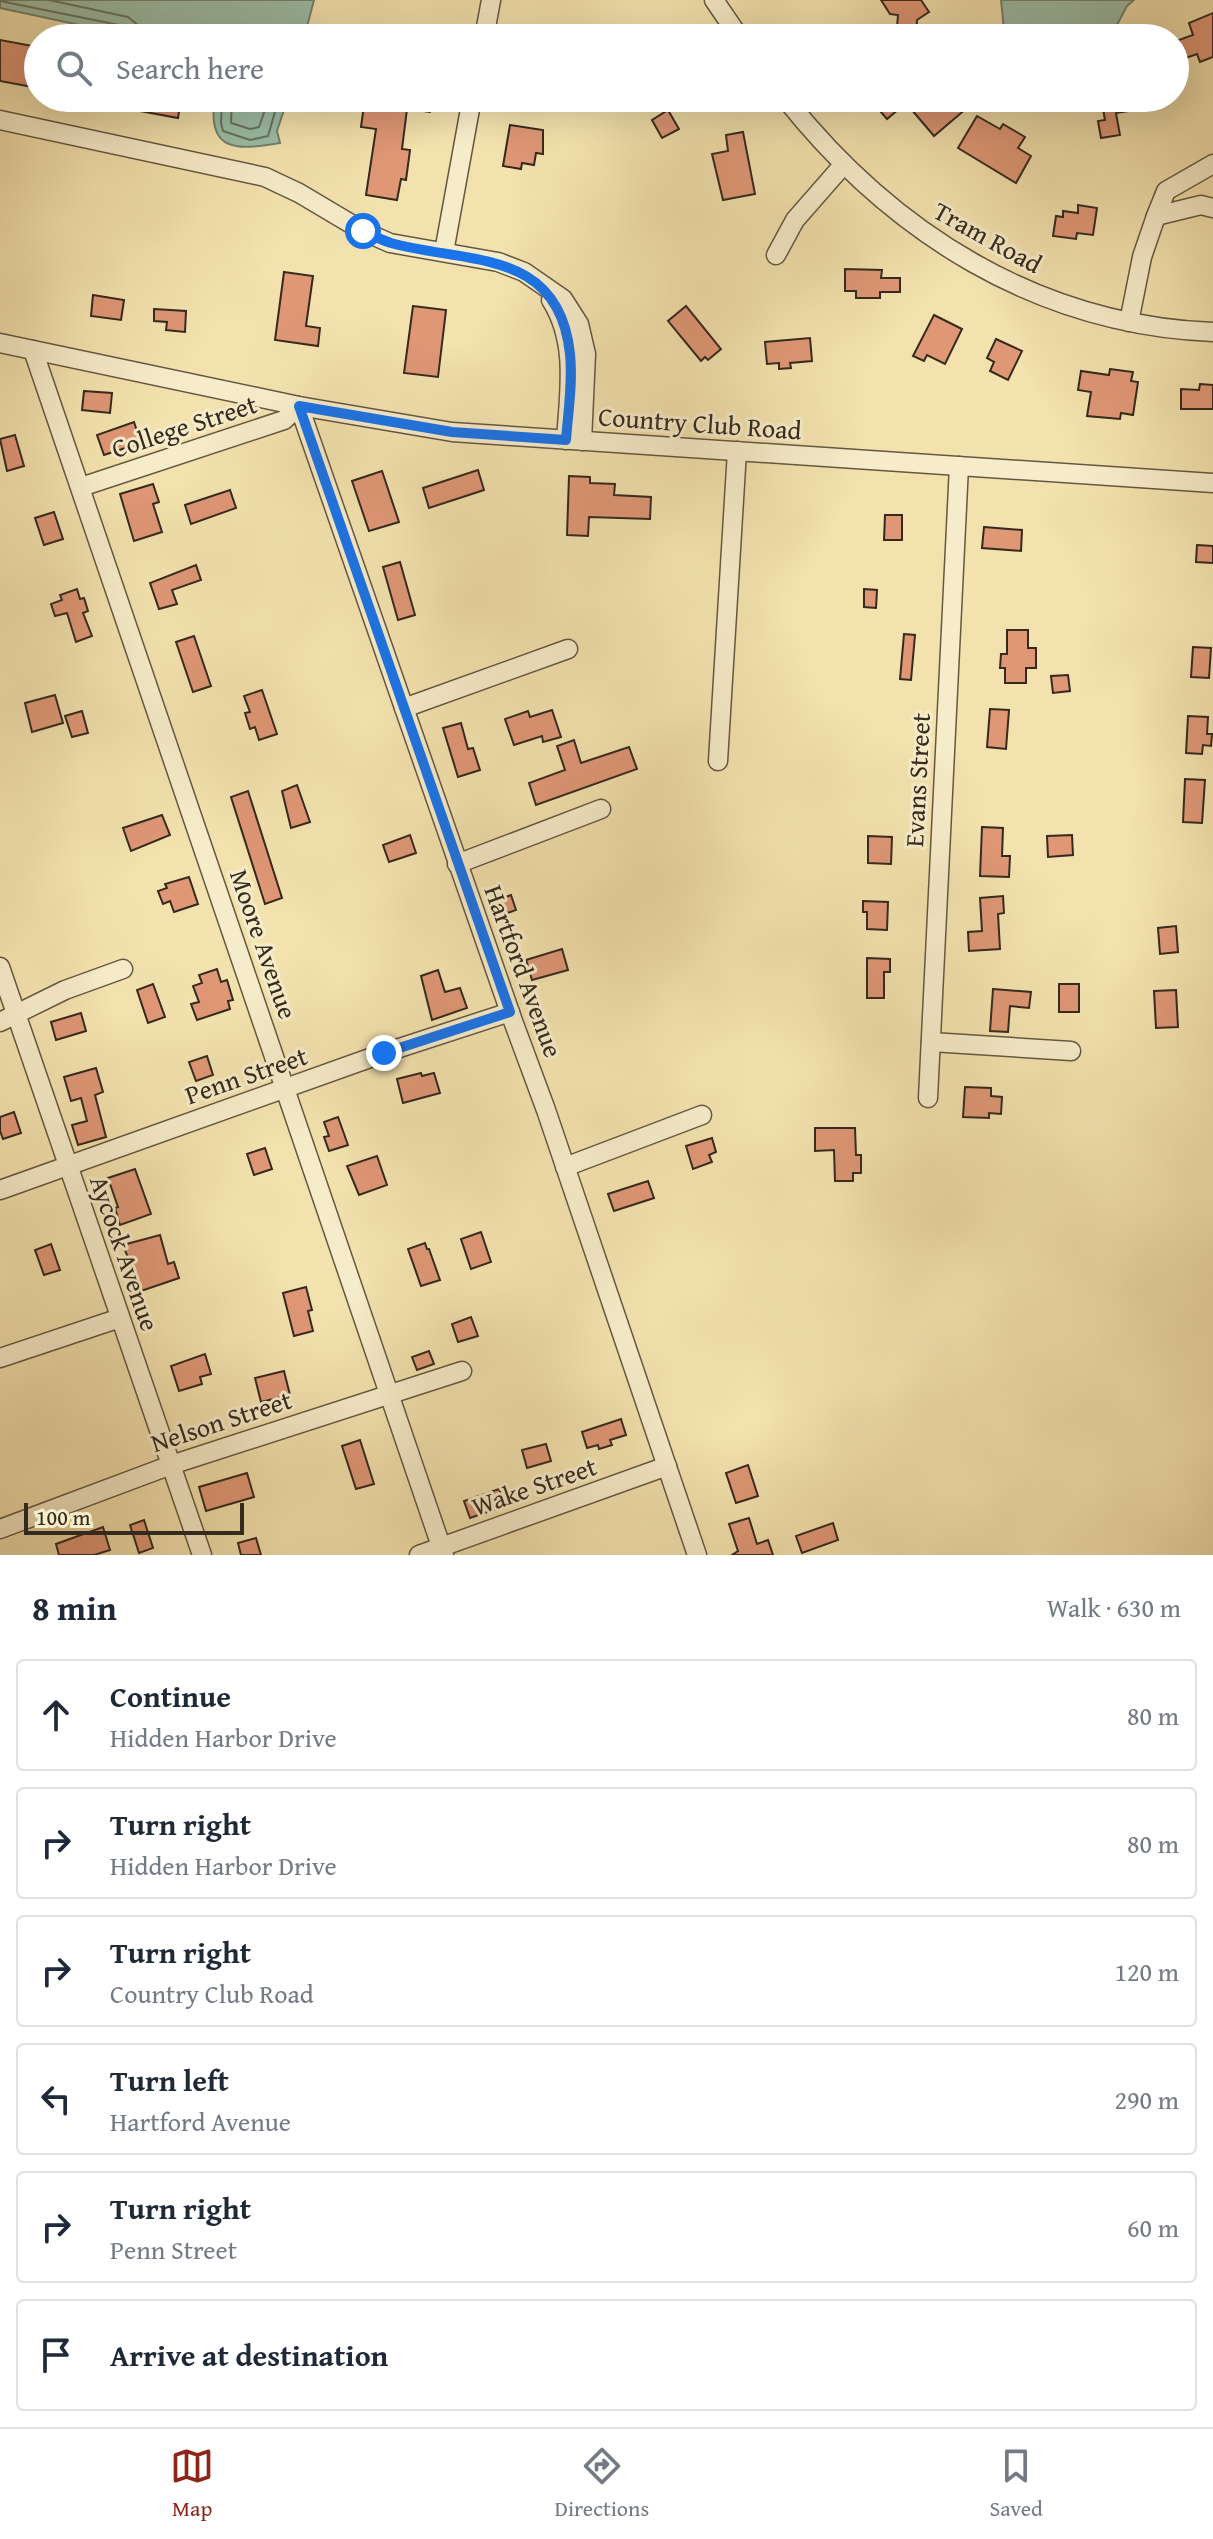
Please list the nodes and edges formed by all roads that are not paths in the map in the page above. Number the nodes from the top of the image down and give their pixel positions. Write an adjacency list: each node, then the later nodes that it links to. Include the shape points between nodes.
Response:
1 (491, 0): 3 (street)
2 (714, 0): 4 (street)
3 (487, 24)
4 (730, 24)
5 (469, 112): 12 (street)
6 (798, 112): 8 (street, Tram Road)
7 (0, 120): 12 (street, via 265,177 390,243)
8 (844, 164): 13 (street, via 795,220); 14 (street, Tram Road, via 909,223 968,260 1029,291)
9 (1213, 164): 11 (street, via 1166,191)
10 (1213, 208): 11 (street, via 1201,205)
11 (1156, 216): 14 (street)
12 (444, 252): 19 (street, via 524,272 563,299 579,324 586,354)
13 (776, 255)
14 (1129, 322): 15 (street, Tram Road)
15 (1213, 332)
16 (0, 343): 17 (street, Country Club Road)
17 (33, 350): 18 (street, Country Club Road); 23 (street, Moore Avenue)
18 (299, 406): 19 (street, Country Club Road, via 452,432); 23 (street, College Street, via 284,420); 25 (street, Hartford Avenue)
19 (574, 441): 20 (street, Country Club Road)
20 (737, 451): 21 (street, Country Club Road); 26 (street)
21 (959, 466): 22 (street, Country Club Road); 33 (street, Evans Street)
22 (1213, 483)
23 (81, 487): 35 (street, Moore Avenue)
24 (568, 649): 25 (street)
25 (404, 708): 28 (street, Hartford Avenue)
26 (718, 761)
27 (601, 809): 28 (street)
28 (457, 864): 31 (street, Hartford Avenue)
29 (0, 967): 32 (street, Aycock Avenue)
30 (123, 969): 32 (street)
31 (510, 1012): 35 (street, Penn Street); 39 (street, Hartford Avenue)
32 (8, 1018): 38 (street, Aycock Avenue)
33 (931, 1042): 34 (street); 36 (street, Evans Street)
34 (1071, 1051)
35 (286, 1090): 38 (street, Penn Street); 44 (street, Moore Avenue)
36 (928, 1098)
37 (702, 1115): 39 (street)
38 (67, 1166): 40 (street, Penn Street); 41 (street, Aycock Avenue)
39 (565, 1167): 46 (street, Hartford Avenue)
40 (0, 1190)
41 (120, 1318): 42 (street); 45 (street, Aycock Avenue)
42 (0, 1358)
43 (462, 1371): 44 (street, Nelson Street)
44 (390, 1396): 45 (street, Nelson Street); 48 (street, Moore Avenue)
45 (171, 1465): 47 (street, Nelson Street); 49 (street, Aycock Avenue)
46 (667, 1466): 48 (street, Wake Street); 51 (street, Hartford Avenue)
47 (0, 1529)
48 (443, 1551): 50 (street, Wake Street)
49 (202, 1555)
50 (419, 1555)
51 (697, 1555)

